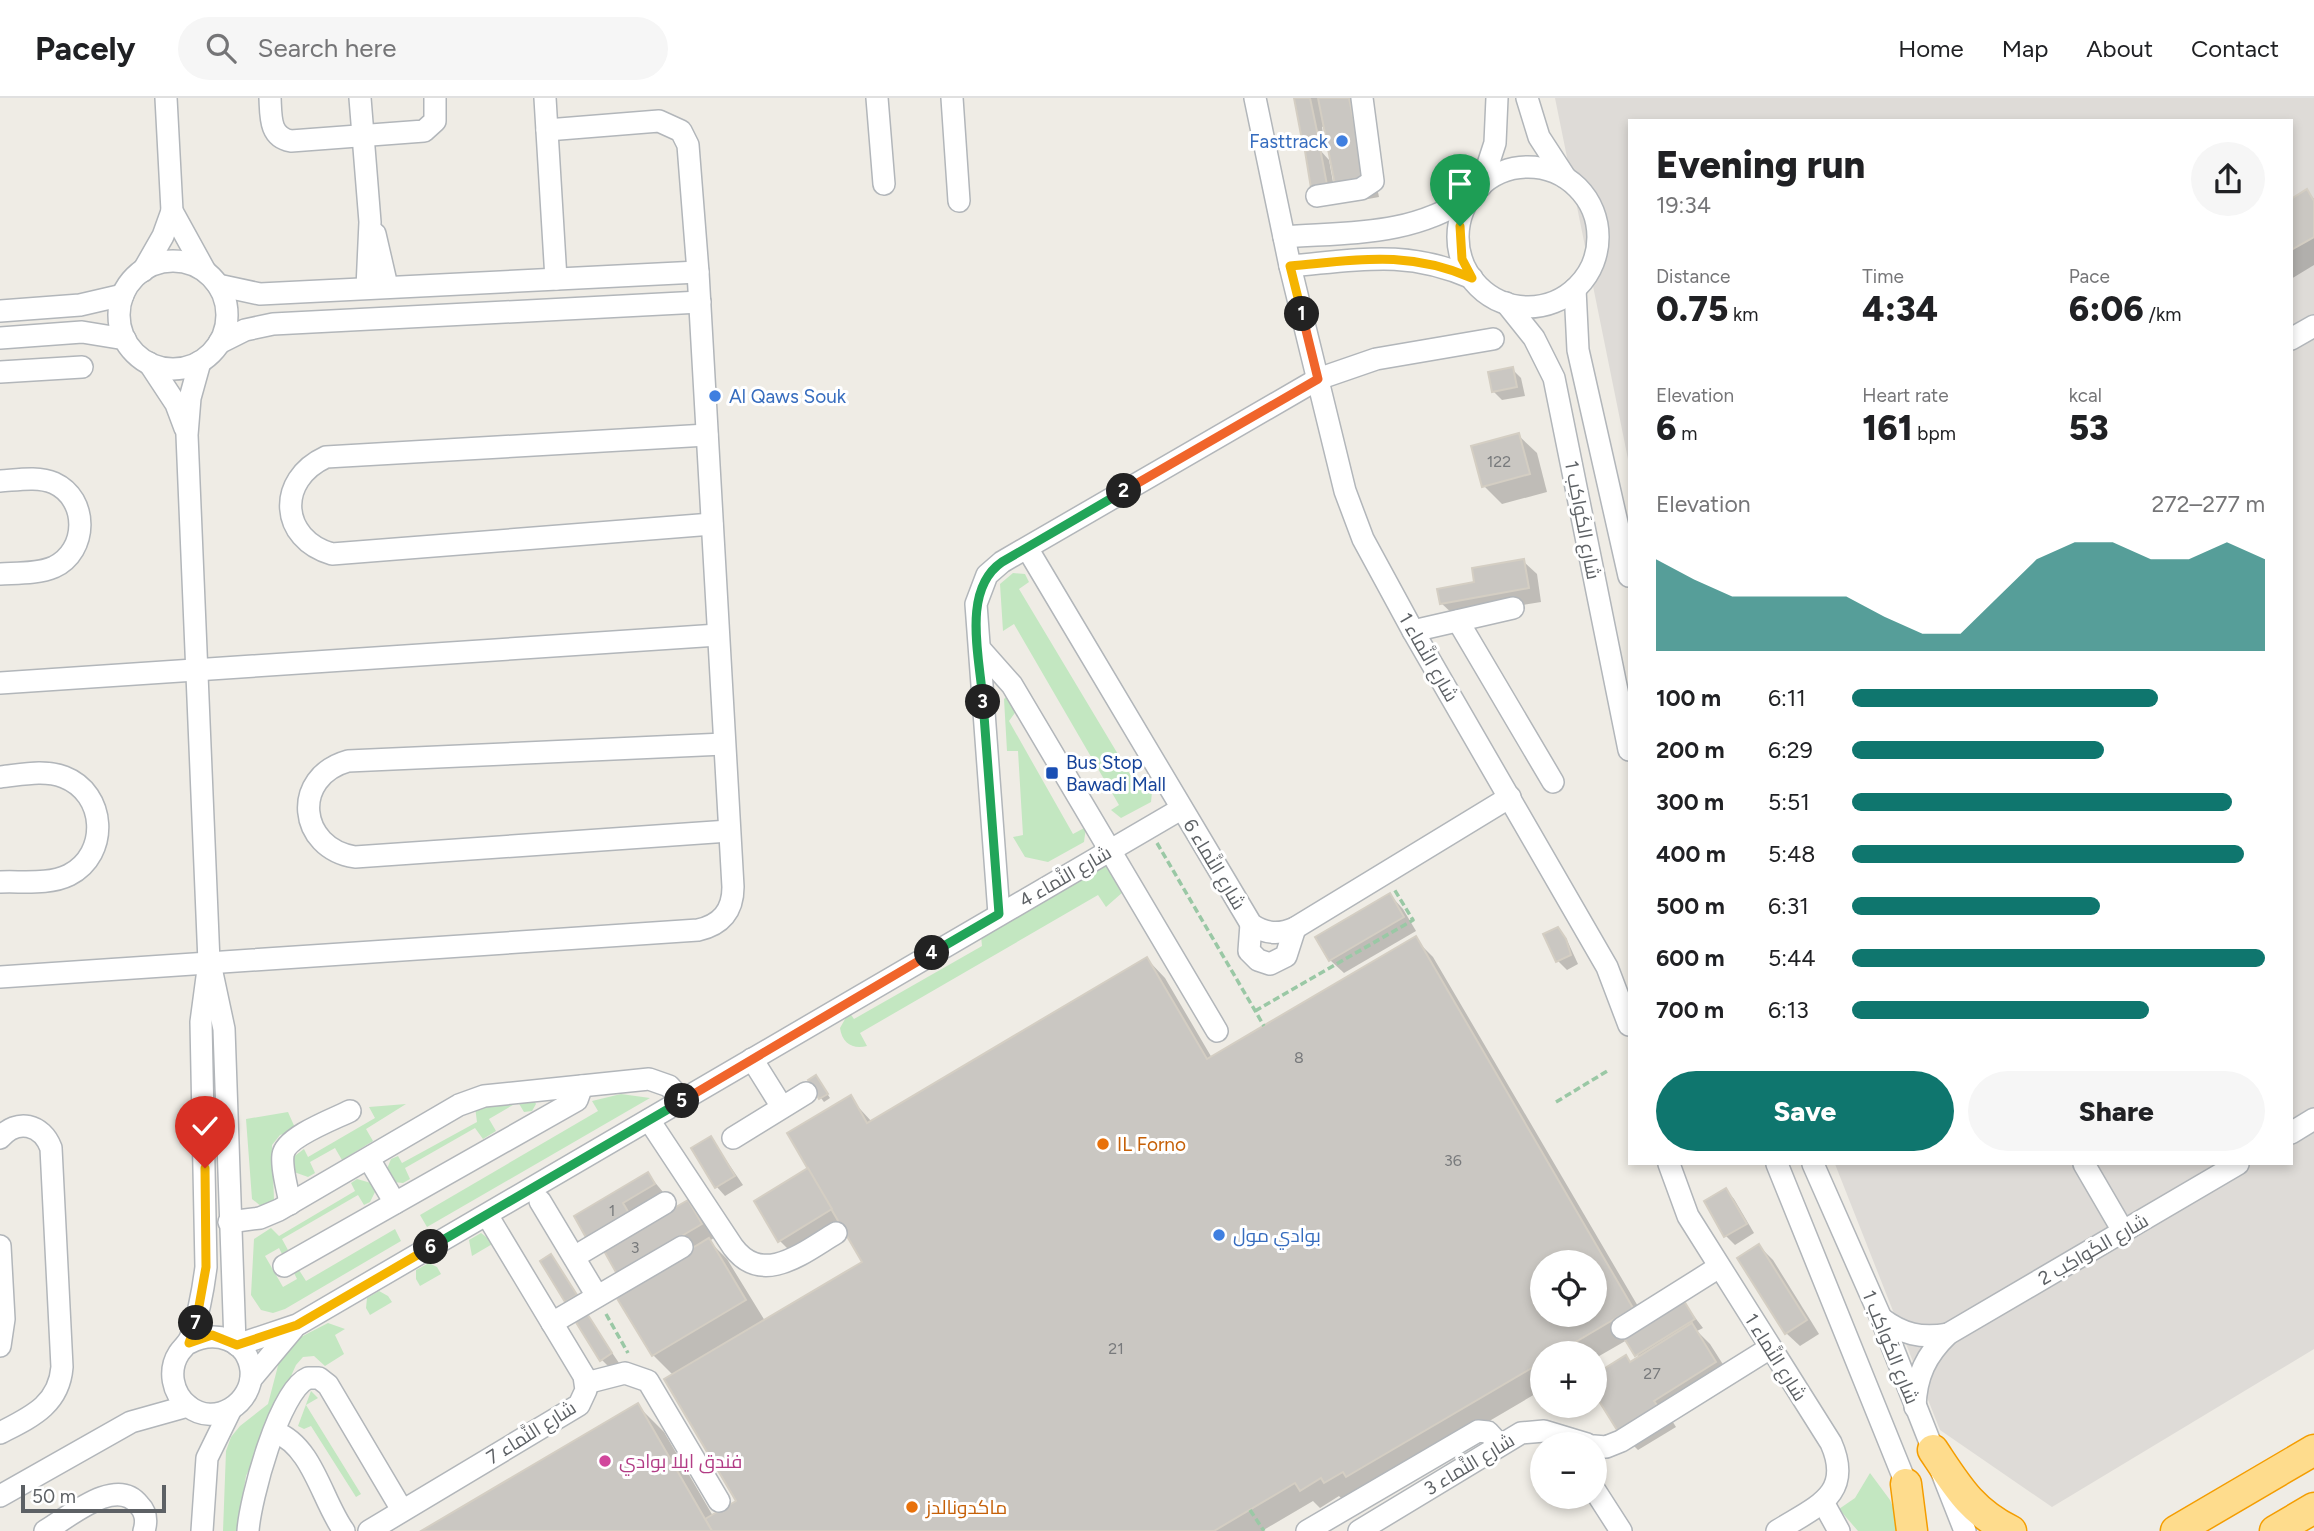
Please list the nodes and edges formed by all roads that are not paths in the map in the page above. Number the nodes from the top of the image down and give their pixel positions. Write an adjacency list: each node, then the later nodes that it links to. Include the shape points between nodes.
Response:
1 (166, 98): 19 (street)
2 (270, 98): 13 (street, via 274,130 284,140)
3 (360, 98): 13 (street)
4 (435, 98): 13 (street, via 435,121 424,131)
5 (545, 98): 12 (street)
6 (877, 98): 15 (street)
7 (952, 98): 18 (street)
8 (1255, 98): 20 (street, شارع النَّماء 1)
9 (1362, 98): 17 (street, via 1373,181 1365,188)
10 (1497, 98): 16 (street, via 1495,143)
11 (1527, 98): 14 (street, via 1539,138)
12 (547, 130): 23 (street, via 659,121 681,131 688,145); 26 (street)
13 (363, 136): 27 (street)
14 (1565, 177): 16 (street, via 1528,167 1503,172); 28 (street, via 1584,195 1598,231 1591,268)
15 (884, 184)
16 (1476, 191): 20 (street, via 1436,217 1395,229); 25 (street, via 1462,215 1459,237 1462,259)
17 (1317, 196)
18 (959, 201)
19 (172, 211): 22 (street); 24 (street)
20 (1284, 237): 21 (street, شارع النَّماء 1)
21 (1290, 266): 25 (street, via 1396,257 1435,264); 43 (street, شارع النَّماء 1)
22 (142, 271): 24 (street, via 174,261); 29 (street)
23 (698, 272): 26 (street); 30 (street)
24 (211, 278): 27 (street, via 260,295); 38 (street, via 227,308)
25 (1472, 278): 31 (street)
26 (556, 279): 27 (street)
27 (377, 287)
28 (1575, 289): 31 (street, via 1542,306); 49 (street, شارع الكَواكِب 1, via 1577,351)
29 (123, 295): 32 (street, via 80,305); 36 (street, via 120,317)
30 (700, 302): 38 (street, via 273,324 244,330); 45 (street)
31 (1506, 303): 59 (street, شارع الكَواكِب 1, via 1534,338 1554,379)
32 (0, 312)
33 (2314, 326): 35 (street)
34 (0, 338): 36 (street, via 82,332)
35 (2293, 338)
36 (125, 339): 40 (street)
37 (1493, 340): 43 (street, via 1376,359)
38 (219, 343): 39 (street)
39 (200, 362): 40 (street, via 180,369); 44 (street, via 190,398)
40 (149, 363): 44 (street, via 176,404)
41 (82, 367): 42 (street)
42 (0, 372)
43 (1318, 379): 48 (street); 53 (street, شارع النَّماء 1, via 1356,523)
44 (187, 435): 56 (street)
45 (707, 435): 47 (street); 47 (street, via 326,457 313,463 296,482 290,508 308,543 332,554)
46 (0, 481): 50 (street, via 54,483 77,506 80,527 74,550 56,566)
47 (712, 524): 54 (street)
48 (1027, 548): 55 (street, via 994,568 981,584 976,604); 63 (street, شارع النَّماء 6)
49 (1628, 572)
50 (0, 574)
51 (1513, 608): 52 (street)
52 (1458, 621): 53 (street); 61 (street)
53 (1413, 631): 62 (street, شارع النَّماء 1)
54 (718, 635): 56 (street); 58 (street)
55 (979, 649): 65 (street, via 1012,685); 67 (street)
56 (197, 670): 57 (street); 70 (street)
57 (0, 683)
58 (724, 744): 64 (street); 64 (street, via 348,761 319,778 309,810 319,839 335,852 355,857)
59 (1628, 745)
60 (0, 777): 66 (street, via 40,773 65,777 86,792 99,828 87,860 69,875)
61 (1553, 782)
62 (1510, 797): 69 (street); 72 (street, شارع النَّماء 1, via 1607,967)
63 (1181, 809): 65 (street, شارع النَّماء 4); 68 (street, شارع النَّماء 6)
64 (730, 831): 70 (street, via 733,899 729,911 710,927)
65 (1112, 849): 67 (street, شارع النَّماء 4); 73 (street)
66 (0, 882)
67 (999, 914): 74 (street, شارع النَّماء 4)
68 (1251, 924): 69 (street, شارع النَّماء 6, via 1272,933); 69 (street, via 1249,951 1270,964 1286,956)
69 (1295, 928)
70 (209, 962): 71 (street); 96 (street, via 224,1029); 110 (street, via 201,1022 206,1267)
71 (0, 977)
72 (1628, 1022)
73 (1217, 1031)
74 (752, 1059): 77 (street, شارع النَّماء 4); 78 (street)
75 (582, 1086): 77 (street, via 649,1079 669,1086); 85 (street, via 475,1098); 92 (street, via 577,1100)
76 (806, 1093): 78 (street)
77 (682, 1100): 81 (street, شارع النَّماء 4)
78 (782, 1107): 84 (street)
79 (350, 1111): 94 (street, via 285,1147)
80 (2314, 1119): 82 (street)
81 (649, 1120): 95 (street, شارع النَّماء 4); 98 (street, via 733,1247 748,1262 778,1266)
82 (2293, 1132)
83 (0, 1138): 123 (street, via 15,1126 30,1126 44,1134 51,1148 62,1367 58,1389 45,1407)
84 (733, 1138)
85 (369, 1160): 92 (street); 94 (street)
86 (1669, 1165): 103 (street, شارع النَّماء 1, via 1682,1204)
87 (1777, 1165): 129 (street, شارع الكَواكِب 1)
88 (1813, 1165): 105 (street, شارع الكَواكِب 1)
89 (2085, 1165): 97 (street)
90 (2236, 1165): 97 (street, شارع الكَواكِب 2)
91 (540, 1200): 101 (street)
92 (395, 1203): 102 (street)
93 (665, 1203): 101 (street)
94 (290, 1204): 96 (street, via 260,1217)
95 (487, 1215): 106 (street, شارع النَّماء 7); 107 (street, شارع النَّماء 4)
96 (229, 1222): 111 (street)
97 (2123, 1231): 109 (street, شارع الكَواكِب 2)
98 (836, 1233)
99 (0, 1246): 112 (street, via 4,1319)
100 (682, 1247): 104 (street)
101 (574, 1257): 104 (street)
102 (284, 1266)
103 (1720, 1267): 108 (street); 113 (street, شارع النَّماء 1)
104 (597, 1296): 106 (street)
105 (1881, 1318): 109 (street, شارع الكَواكِب 2, via 1905,1333); 117 (street, شارع الكَواكِب 1)
106 (552, 1323): 116 (street, شارع النَّماء 7)
107 (297, 1325): 111 (street, شارع النَّماء 4); 115 (street, شارع النَّماء 4)
108 (1622, 1328)
109 (1948, 1334): 117 (street, شارع الكَواكِب 2, via 1919,1374)
110 (189, 1343): 111 (street, via 212,1335); 114 (street, via 175,1359)
111 (236, 1344): 115 (street, via 250,1366)
112 (0, 1346)
113 (1770, 1348): 124 (street, شارع النَّماء 3, via 1628,1437); 132 (street, شارع النَّماء 1, via 1838,1461 1835,1488)
114 (173, 1370): 118 (street, via 179,1396); 120 (street, via 156,1399)
115 (251, 1379): 119 (street, via 241,1402)
116 (586, 1383): 131 (street, via 625,1373 641,1377 659,1394); 135 (street, شارع النَّماء 7, via 579,1405)
117 (1915, 1407): 126 (street, شارع الكَواكِب 1)
118 (191, 1408): 119 (street, via 207,1414); 120 (street); 128 (street)
119 (231, 1409): 128 (street)
120 (131, 1422): 130 (street)
121 (275, 1432): 135 (street, via 298,1384 313,1377 324,1381); 139 (street, via 257,1477); 140 (street, via 300,1451)
122 (1530, 1432): 125 (street, شارع النَّماء 3)
123 (0, 1433)
124 (1607, 1442)
125 (1499, 1444): 142 (street, via 1488,1432 1478,1431); 143 (street, شارع النَّماء 3)
126 (1933, 1450): 149 (street, شارع الكَواكِب 1); 150 (highway, via 1965,1499)
127 (2314, 1450): 151 (highway)
128 (207, 1458): 138 (street)
129 (1906, 1484): 147 (highway); 148 (street, شارع الكَواكِب 1)
130 (0, 1496)
131 (719, 1501)
132 (1823, 1502): 145 (street); 146 (street)
133 (2314, 1508): 152 (highway)
134 (1607, 1509): 144 (street)
135 (402, 1510): 141 (street, شارع النَّماء 7)
136 (45, 1531): 137 (street, via 102,1498 120,1493 142,1507)
137 (144, 1531)
138 (202, 1531)
139 (247, 1531)
140 (344, 1531)
141 (369, 1531)
142 (1307, 1531)
143 (1360, 1531)
144 (1621, 1531)
145 (1777, 1531)
146 (1839, 1531)
147 (1912, 1531)
148 (1926, 1531)
149 (1965, 1531)
150 (2011, 1531)
151 (2176, 1531)
152 (2276, 1531)

